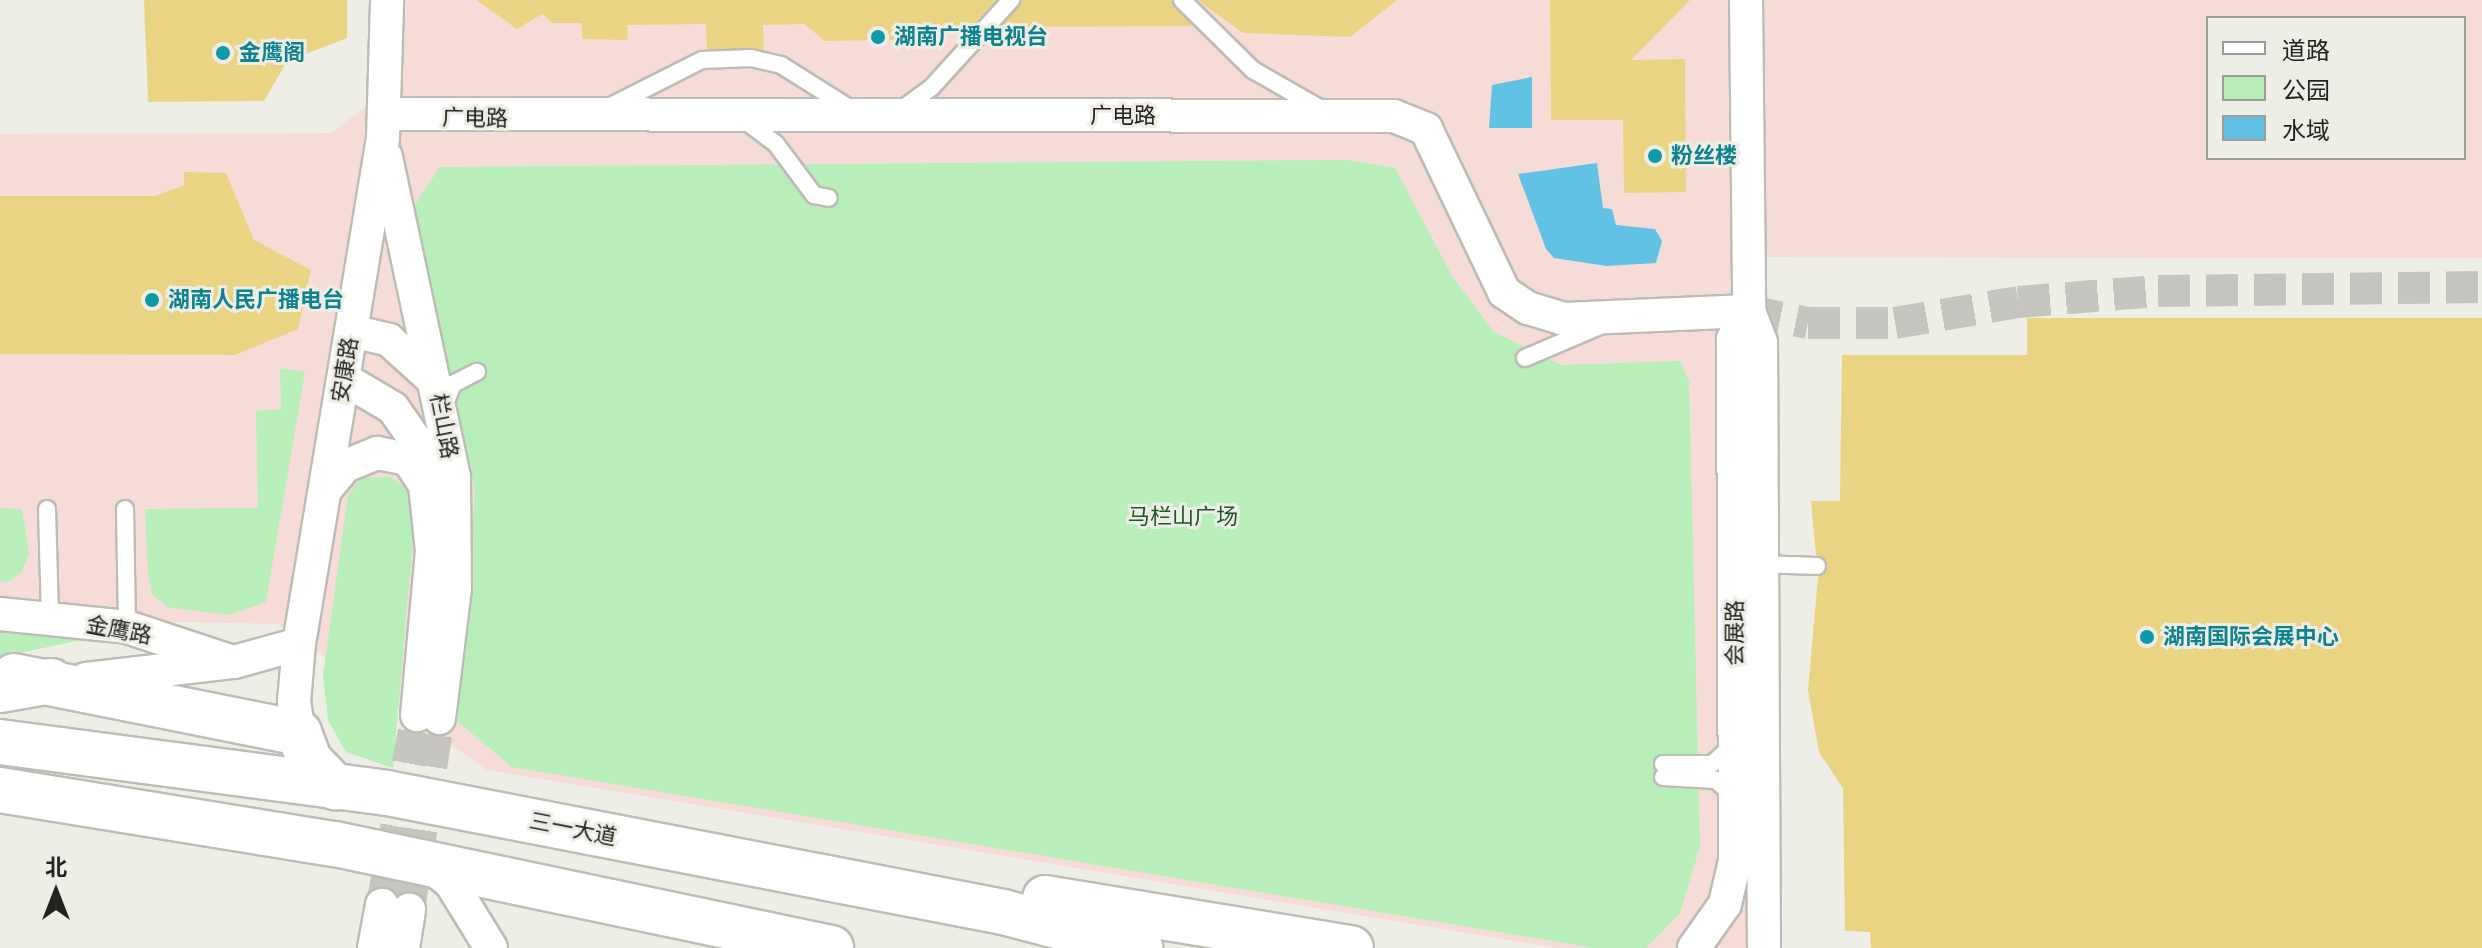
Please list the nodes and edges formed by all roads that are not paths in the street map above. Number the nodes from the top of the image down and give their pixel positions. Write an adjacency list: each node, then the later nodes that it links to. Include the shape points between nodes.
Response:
1 (387, 0): 9 (street, 安康路)
2 (1011, 0): 6 (lane, via 932,87)
3 (1182, 0): 5 (lane, via 1253,70)
4 (1746, 0): 11 (street, 会展路)
5 (1329, 114): 6 (street, 广电路); 12 (street, 广电路, via 1394,116 1426,129 1504,292 1543,316)
6 (876, 117): 7 (street, 广电路); 8 (lane, via 781,65 723,58 702,60)
7 (742, 118): 8 (street, 广电路); 10 (lane, via 776,144 814,195)
8 (584, 119): 9 (street, 广电路)
9 (384, 126): 13 (street, 安康路); 17 (street, 栏山路)
10 (829, 198)
11 (1749, 311): 12 (street, 广电路); 22 (street, 会展路, via 1761,342)
12 (1619, 317): 14 (lane)
13 (351, 331): 16 (street, 安康路); 17 (street, via 407,351)
14 (1525, 358)
15 (477, 372): 17 (lane, via 453,384)
16 (344, 379): 18 (street, 栏山路, via 393,408 421,448); 19 (street, 安康路)
17 (440, 399): 18 (street, 栏山路, via 456,547 428,716 432,551)
18 (426, 487): 19 (street, via 408,459 377,453 345,466)
19 (326, 489): 27 (street, 安康路)
20 (47, 509): 25 (lane)
21 (125, 509): 26 (lane)
22 (1755, 564): 23 (lane); 33 (street, 会展路); 47 (street, 会展路)
23 (1817, 566)
24 (0, 614): 25 (street, 金鹰路)
25 (50, 618): 26 (street, 金鹰路)
26 (127, 627): 28 (street, 金鹰路)
27 (299, 644): 28 (street); 32 (street, 安康路, via 294,702)
28 (234, 662): 30 (street)
29 (0, 675): 30 (main road)
30 (51, 681): 31 (main road); 32 (main road)
31 (0, 690)
32 (299, 733): 35 (main road, via 310,761)
33 (1735, 733): 37 (street, 会展路); 37 (lane, via 1728,755 1712,764 1663,771 1716,780)
34 (0, 742): 35 (main road, 三一大道)
35 (336, 788): 38 (main road, 三一大道)
36 (2, 791): 39 (main road)
37 (1735, 799): 46 (street, 会展路, via 1730,887)
38 (499, 815): 44 (main road, 三一大道, via 1003,912); 45 (main road)
39 (427, 864): 42 (street, via 451,883); 43 (main road)
40 (374, 948): 41 (street, via 396,907)
41 (403, 948)
42 (491, 948)
43 (831, 948)
44 (1140, 948)
45 (1351, 948)
46 (1694, 948)
47 (1764, 948)

